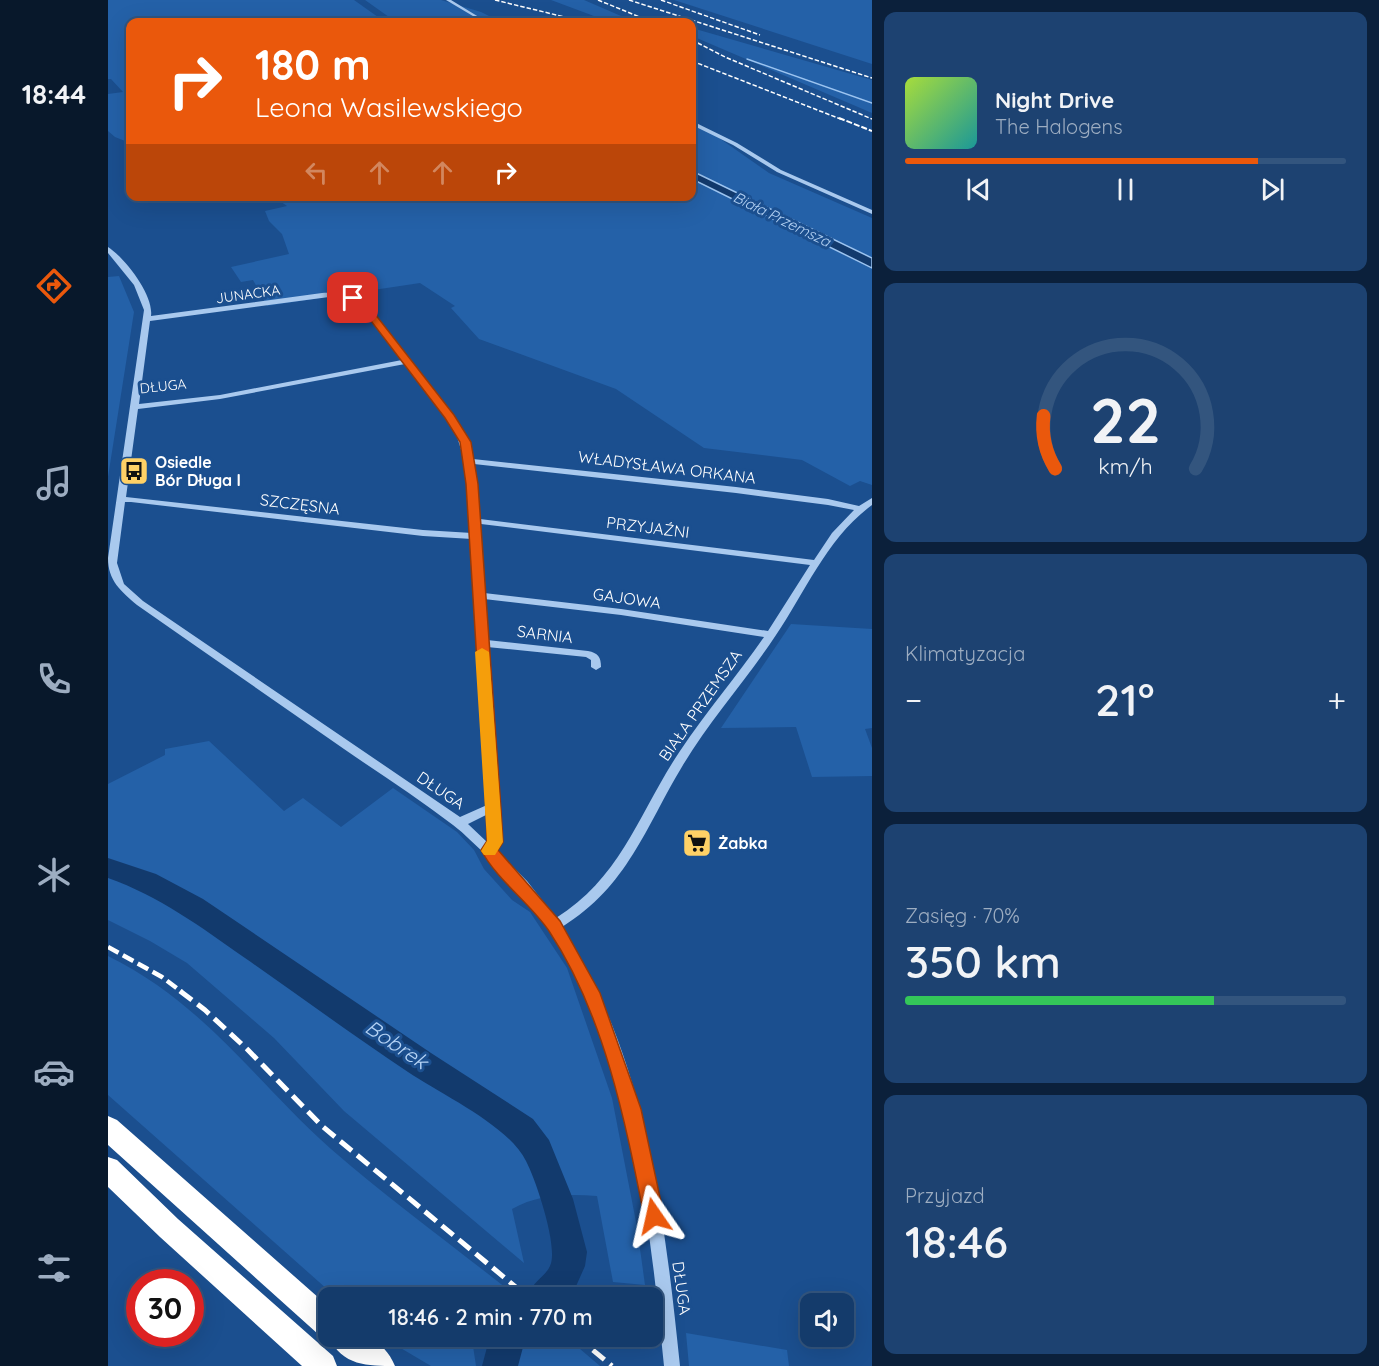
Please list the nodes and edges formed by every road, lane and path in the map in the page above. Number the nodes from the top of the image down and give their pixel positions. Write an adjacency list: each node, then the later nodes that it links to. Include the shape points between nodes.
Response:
1 (448, 0): 2 (street)
2 (478, 18)
3 (696, 125): 4 (street, via 779,171)
4 (872, 212)
5 (108, 249): 6 (street, DŁUGA, via 138,282 145,295)
6 (147, 319): 7 (street, JUNACKA, via 336,294 353,298 365,307); 8 (street, DŁUGA)
7 (408, 361): 8 (street, DŁUGA, via 220,397); 9 (street, via 459,430)
8 (135, 407): 10 (street, DŁUGA)
9 (470, 461): 12 (street, WŁADYSŁAWA ORKANA, via 736,490); 13 (street)
10 (122, 500): 14 (street, SZCZĘSNA); 21 (street, DŁUGA, via 112,563 120,585 140,603)
11 (872, 501): 12 (street, BIAŁA PRZEMSZA)
12 (859, 509): 15 (street, BIAŁA PRZEMSZA)
13 (475, 521): 14 (street); 15 (street, PRZYJAŹNI)
14 (475, 536): 16 (street)
15 (817, 563): 17 (street, BIAŁA PRZEMSZA)
16 (478, 595): 17 (street, GAJOWA); 18 (street)
17 (771, 635): 23 (street, BIAŁA PRZEMSZA, via 679,762 625,860 590,902)
18 (482, 643): 19 (street, SARNIA, via 588,654 596,658); 20 (street)
19 (596, 667)
20 (494, 809): 21 (street); 22 (street, via 495,842)
21 (459, 823): 22 (street, DŁUGA)
22 (489, 850): 23 (street, DŁUGA)
23 (555, 926): 30 (street, DŁUGA, via 592,993 632,1109 654,1216)
24 (108, 1128): 26 (highway)
25 (108, 1169): 28 (highway)
26 (318, 1315)
27 (357, 1347): 29 (highway)
28 (323, 1366)
29 (381, 1366)
30 (672, 1366)

